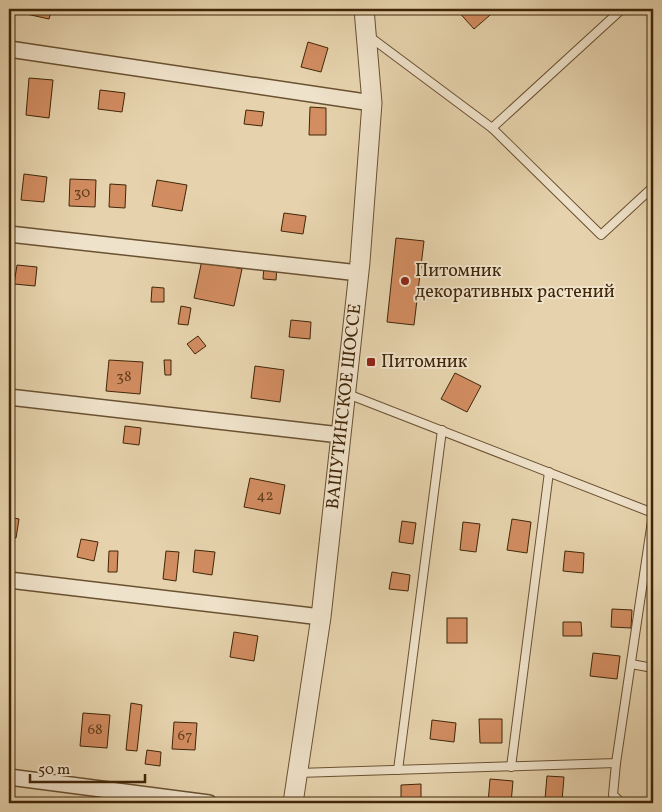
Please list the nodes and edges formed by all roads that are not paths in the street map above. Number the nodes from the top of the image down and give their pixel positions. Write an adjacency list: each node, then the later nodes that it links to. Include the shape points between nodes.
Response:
1 (364, 9): 3 (street, ВАШУТИНСКОЕ ШОССЕ)
2 (622, 9): 6 (lane)
3 (366, 35): 5 (street, ВАШУТИНСКОЕ ШОССЕ); 6 (lane)
4 (9, 49): 5 (street)
5 (372, 103): 9 (street, ВАШУТИНСКОЕ ШОССЕ)
6 (492, 128): 7 (lane, via 601,235)
7 (653, 187)
8 (9, 234): 9 (street)
9 (359, 273): 10 (street, ВАШУТИНСКОЕ ШОССЕ)
10 (345, 393): 12 (lane); 13 (street, ВАШУТИНСКОЕ ШОССЕ)
11 (9, 397): 13 (street)
12 (442, 430): 14 (lane); 22 (lane)
13 (340, 435): 17 (street, ВАШУТИНСКОЕ ШОССЕ)
14 (549, 472): 15 (lane); 21 (lane)
15 (653, 513): 18 (lane)
16 (9, 580): 17 (street)
17 (321, 617): 23 (street, ВАШУТИНСКОЕ ШОССЕ)
18 (631, 664): 19 (lane); 20 (lane)
19 (653, 668)
20 (616, 763): 21 (lane); 27 (lane, via 613,795)
21 (511, 766): 22 (lane)
22 (398, 770): 23 (lane)
23 (296, 773): 26 (street, ВАШУТИНСКОЕ ШОССЕ)
24 (9, 777): 25 (street)
25 (209, 803)
26 (293, 803)
27 (622, 803)

